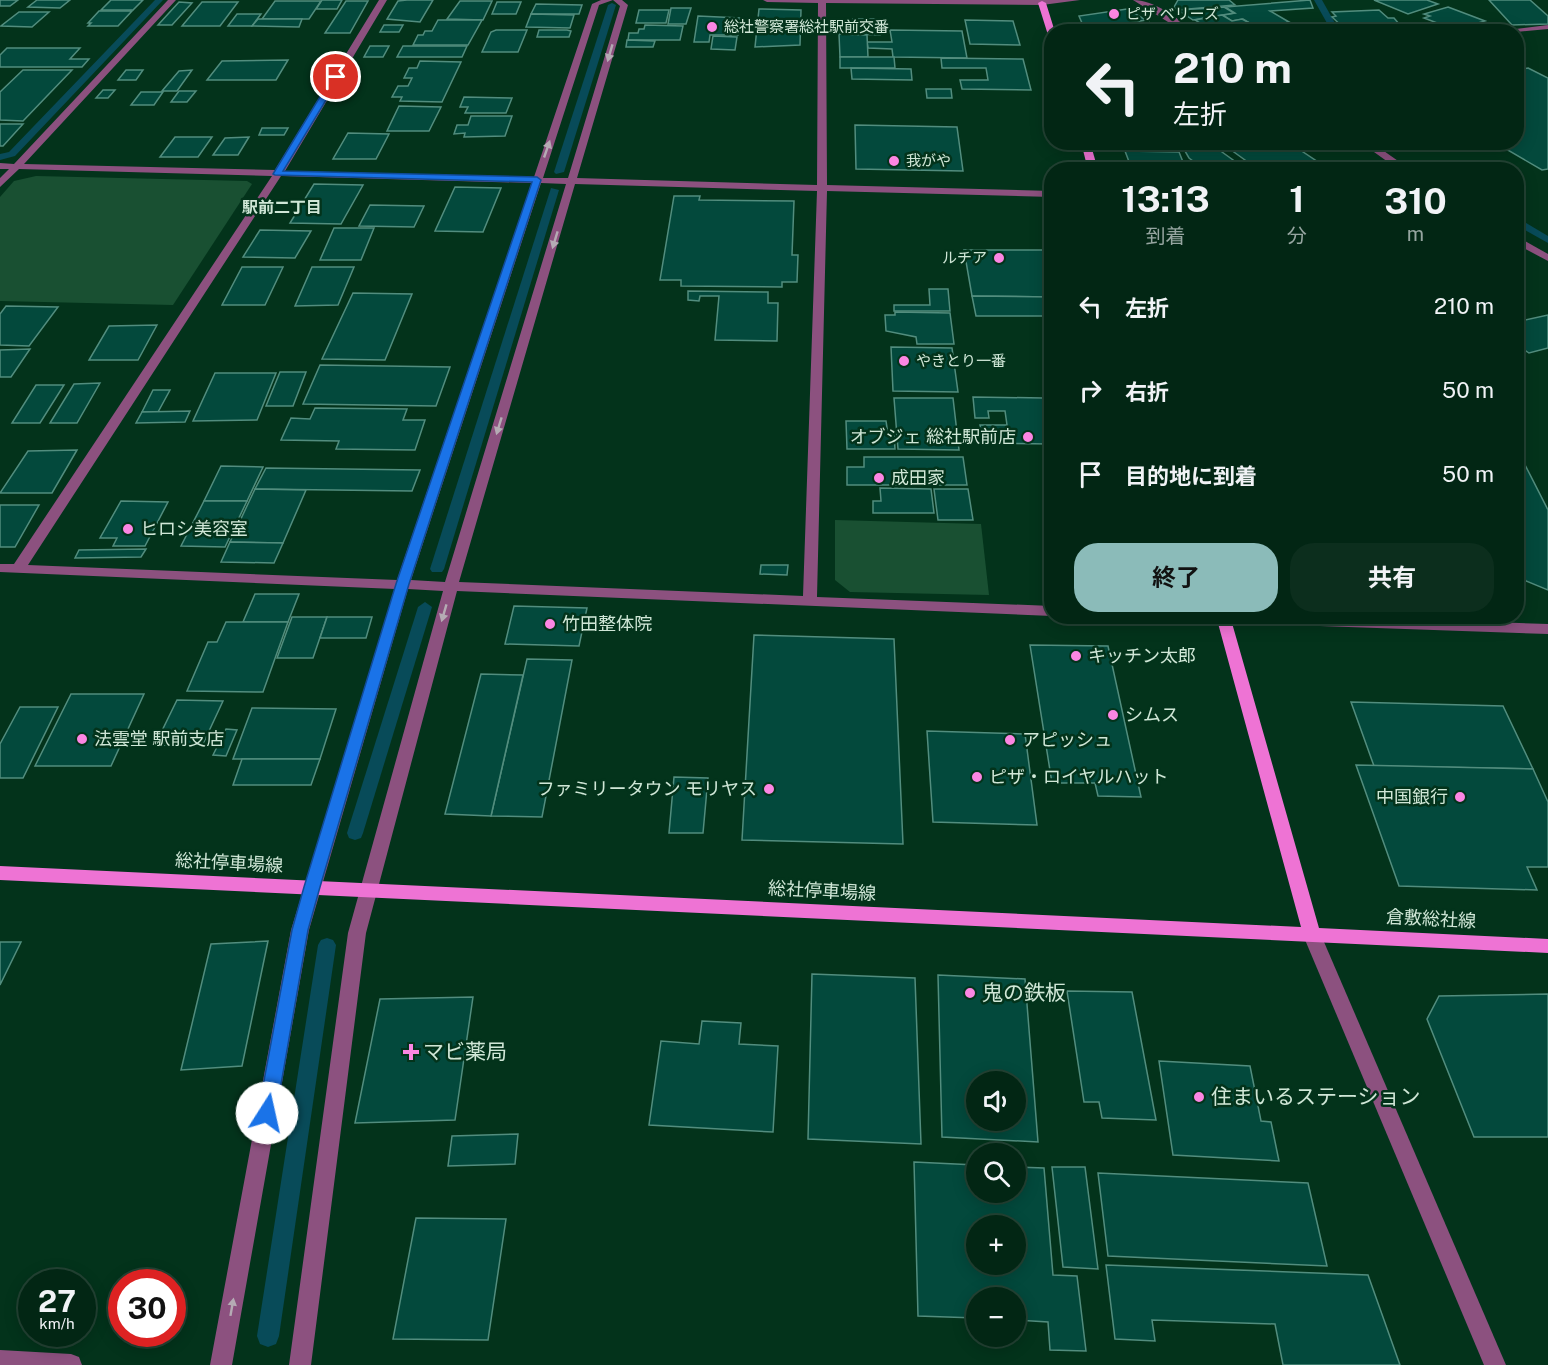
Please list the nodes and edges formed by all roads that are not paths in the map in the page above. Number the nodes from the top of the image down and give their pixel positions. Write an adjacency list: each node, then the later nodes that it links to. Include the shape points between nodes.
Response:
1 (172, 0): 17 (street)
2 (383, 0): 18 (street)
3 (609, 0): 19 (street, one-way to 3, via 596,4)
4 (617, 0): 20 (street, one-way to 20, via 624,5)
5 (767, 0): 8 (street)
6 (1076, 0): 9 (street)
7 (1137, 0): 11 (street)
8 (822, 1): 9 (street); 22 (street)
9 (1041, 1): 10 (main road)
10 (1048, 24)
11 (1178, 24)
12 (1548, 27): 13 (street)
13 (1524, 29)
14 (1376, 150): 15 (street)
15 (1394, 162)
16 (0, 166): 17 (street)
17 (17, 166): 18 (street); 21 (street)
18 (278, 174): 19 (street); 27 (street)
19 (537, 180): 20 (street); 28 (street)
20 (572, 181): 22 (street); 29 (street, one-way to 29)
21 (0, 184)
22 (822, 187): 23 (street); 30 (street)
23 (1044, 194)
24 (1524, 243): 25 (street)
25 (1548, 258)
26 (0, 568): 27 (street)
27 (18, 569): 28 (street)
28 (402, 584): 29 (street); 36 (street)
29 (451, 586): 30 (street); 37 (street, one-way to 37)
30 (810, 599): 31 (street)
31 (1044, 611)
32 (1225, 624): 38 (main road)
33 (1400, 624): 34 (street)
34 (1548, 629)
35 (0, 873): 36 (main road, 総社停車場線)
36 (312, 887): 37 (main road, 総社停車場線); 42 (street, one-way to 36, via 300,930)
37 (367, 890): 38 (main road, 総社停車場線); 43 (street, via 357,933)
38 (1312, 935): 39 (main road, 倉敷総社線); 44 (street)
39 (1548, 946)
40 (0, 1361): 41 (street)
41 (71, 1365)
42 (221, 1365)
43 (300, 1365)
44 (1495, 1365)

